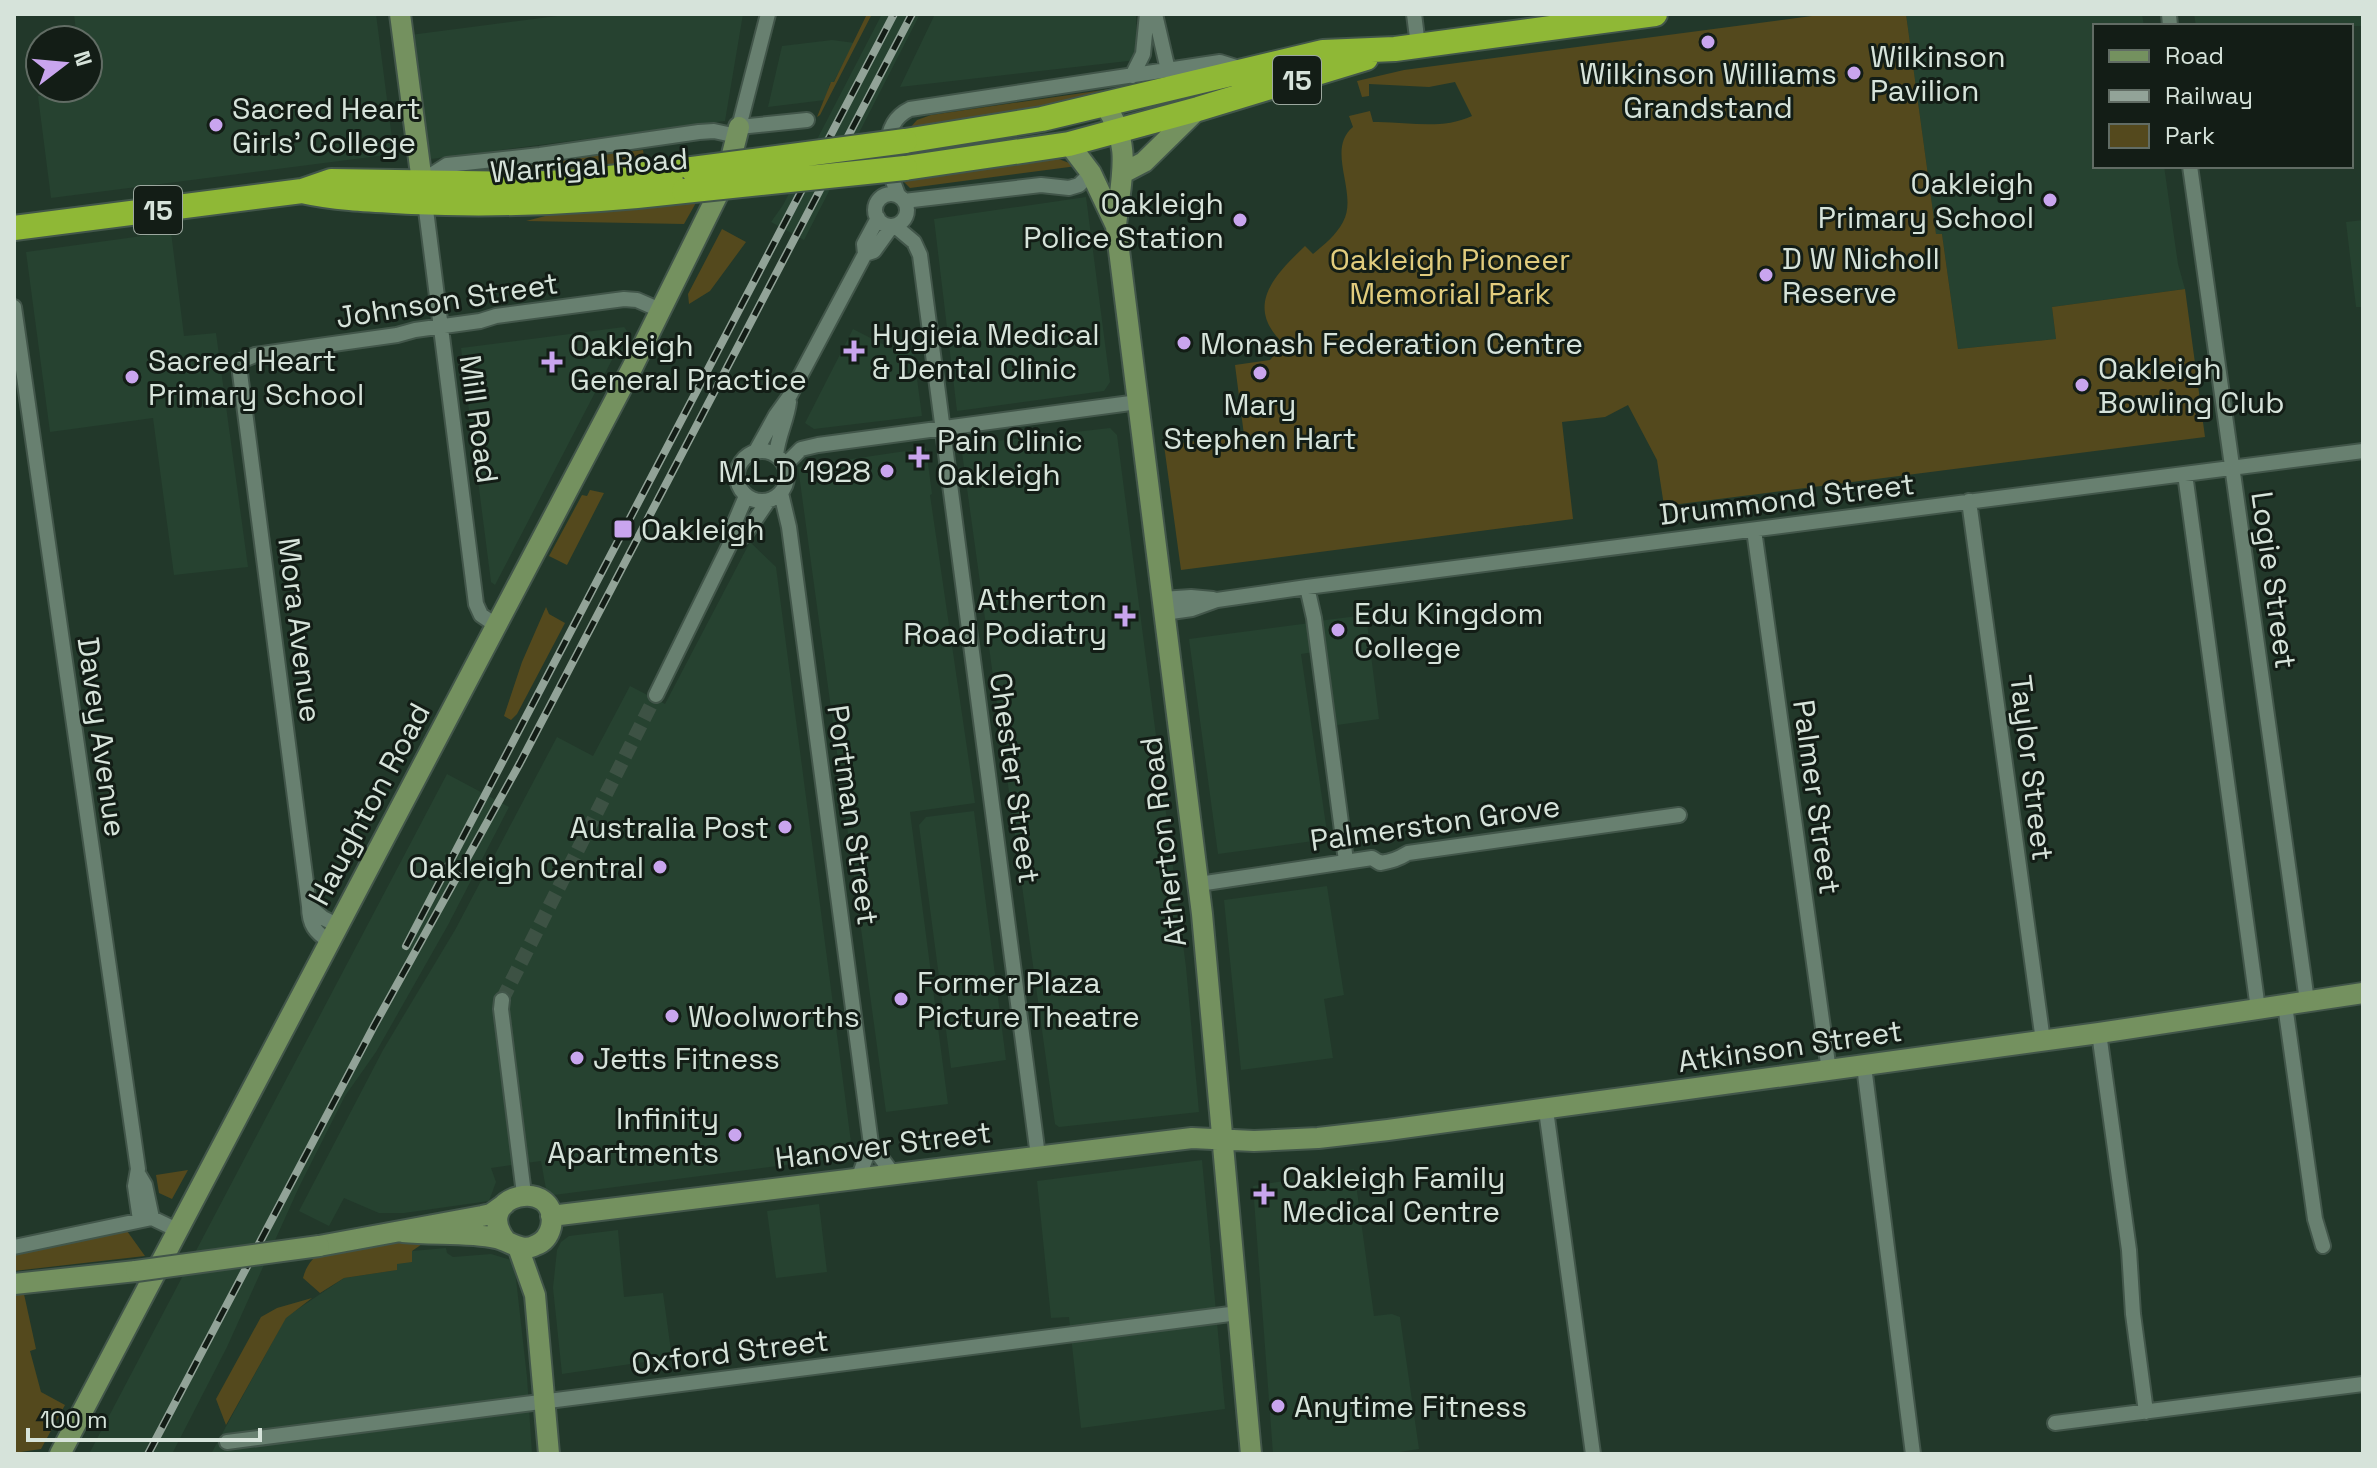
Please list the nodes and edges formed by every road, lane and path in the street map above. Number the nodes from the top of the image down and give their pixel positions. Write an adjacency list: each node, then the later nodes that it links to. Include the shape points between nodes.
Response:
1 (400, 14): 21 (street)
2 (768, 14): 15 (street)
3 (1147, 14): 10 (street, via 1143,54)
4 (1155, 14): 9 (street)
5 (1414, 14): 7 (street)
6 (1655, 14): 7 (highway, Warrigal Road / 15)
7 (1406, 47): 8 (highway, Warrigal Road / 15, via 1323,52); 12 (highway, Warrigal Road / 15)
8 (1244, 69): 9 (street, Warrigal Road, via 1220,62); 11 (highway, Warrigal Road / 15)
9 (1168, 70): 10 (street, Warrigal Road)
10 (1132, 76): 17 (street, Warrigal Road, via 910,109 892,127)
11 (1104, 104): 14 (street, Atherton Road); 17 (highway, Warrigal Road / 15)
12 (1198, 109): 14 (highway, Warrigal Road / 15); 20 (street, via 1144,162)
13 (807, 120): 15 (street, Warrigal Road)
14 (1119, 131): 16 (highway, Warrigal Road / 15); 20 (street, Atherton Road)
15 (738, 132): 21 (street, Warrigal Road, via 699,132 447,165); 30 (street, Haughton Road, via 726,178)
16 (1069, 144): 17 (highway, Warrigal Road / 15); 19 (street, Atherton Road)
17 (899, 155): 21 (highway, Warrigal Road / 15, bridge, via 688,180); 22 (street, Warrigal Road, via 881,167); 23 (street)
18 (2190, 168): 39 (street, Logie Street)
19 (1091, 173): 23 (street, via 1069,188 1041,185); 26 (street, Atherton Road)
20 (1123, 173): 26 (street, Atherton Road)
21 (423, 192): 27 (highway, Warrigal Road / 15, via 333,198 302,191); 31 (street, Mill Road)
22 (881, 198): 23 (street); 24 (street)
23 (901, 198): 25 (street, via 906,215)
24 (878, 218): 25 (street); 28 (street, via 864,244)
25 (894, 226): 28 (street, via 874,251); 35 (street, Chester Street, via 914,242 920,255)
26 (1116, 226): 34 (street, Atherton Road)
27 (14, 228)
28 (865, 254): 33 (street)
29 (14, 307): 75 (street, Davey Avenue, via 139,1175 135,1186)
30 (660, 310): 31 (street, Johnson Street, via 624,299); 49 (street, Haughton Road)
31 (440, 327): 32 (street, Johnson Street); 48 (street, Mill Road)
32 (241, 361): 56 (street, Mora Avenue, via 309,906)
33 (789, 397): 36 (street); 38 (street, via 779,435)
34 (1138, 402): 35 (street); 50 (street, Atherton Road)
35 (941, 430): 38 (street, via 818,445); 69 (street, Chester Street)
36 (756, 451): 38 (street); 42 (street, via 745,456 737,472)
37 (2363, 451): 39 (street, Drummond Street)
38 (781, 460): 41 (street, via 788,479)
39 (2232, 468): 40 (street, Drummond Street); 59 (street, Logie Street)
40 (2185, 474): 44 (street, Drummond Street); 61 (street)
41 (781, 493): 43 (street); 68 (street, Portman Street)
42 (746, 496): 43 (street); 46 (street)
43 (768, 501): 46 (street, via 744,536)
44 (1969, 501): 45 (street, Drummond Street); 63 (street, Taylor Street)
45 (1754, 530): 47 (street, Drummond Street); 65 (street, Palmer Street)
46 (731, 542): 52 (street)
47 (1307, 587): 50 (street, Drummond Street, via 1217,600 1191,597); 54 (street)
48 (476, 594): 49 (street); 51 (street, Mill Road, via 481,615)
49 (507, 605): 51 (street, Haughton Road)
50 (1163, 606): 55 (street, Atherton Road)
51 (497, 626): 56 (street, Haughton Road)
52 (656, 695)
53 (1679, 815): 54 (street, Palmerston Grove, via 1408,853 1396,861)
54 (1346, 861): 55 (street, Palmerston Grove)
55 (1199, 884): 67 (street, Atherton Road)
56 (335, 934): 76 (street, Haughton Road)
57 (2363, 993): 59 (street, Atkinson Street)
58 (502, 1000): 72 (street)
59 (2307, 1001): 60 (street, Atkinson Street)
60 (2285, 1005): 61 (street, Atkinson Street); 80 (street)
61 (2258, 1009): 62 (street, Atkinson Street)
62 (2099, 1033): 63 (street, Atkinson Street); 87 (street)
63 (2043, 1041): 64 (street, Atkinson Street)
64 (1864, 1066): 65 (street, Atkinson Street); 94 (street)
65 (1829, 1071): 66 (street, Atkinson Street)
66 (1546, 1110): 67 (street, Atkinson Street, via 1318,1138); 93 (street)
67 (1223, 1138): 69 (street, Hanover Street); 84 (street, Atherton Road)
68 (871, 1144): 70 (street, Portman Street); 71 (street, Portman Street)
69 (1038, 1156): 70 (street, Hanover Street)
70 (893, 1174): 71 (street, Hanover Street)
71 (858, 1179): 74 (street, Hanover Street)
72 (524, 1194): 73 (street); 74 (street, via 539,1198)
73 (505, 1204): 77 (street, via 491,1214); 79 (street, via 498,1218 501,1234)
74 (551, 1216): 78 (street)
75 (146, 1219): 76 (street); 81 (street)
76 (177, 1230): 90 (street, Haughton Road)
77 (403, 1232): 79 (street, via 493,1237); 82 (street, bridge)
78 (544, 1240): 79 (street, via 527,1248); 83 (street)
79 (512, 1244): 83 (street)
80 (2323, 1246)
81 (14, 1247)
82 (14, 1284)
83 (535, 1295): 86 (street)
84 (1238, 1313): 86 (street, Oxford Street); 92 (street, Atherton Road)
85 (2363, 1384): 87 (street)
86 (544, 1401): 89 (street, Oxford Street); 91 (street)
87 (2146, 1412): 88 (street)
88 (2055, 1423)
89 (227, 1442)
90 (60, 1454)
91 (549, 1454)
92 (1251, 1454)
93 (1593, 1454)
94 (1913, 1454)

